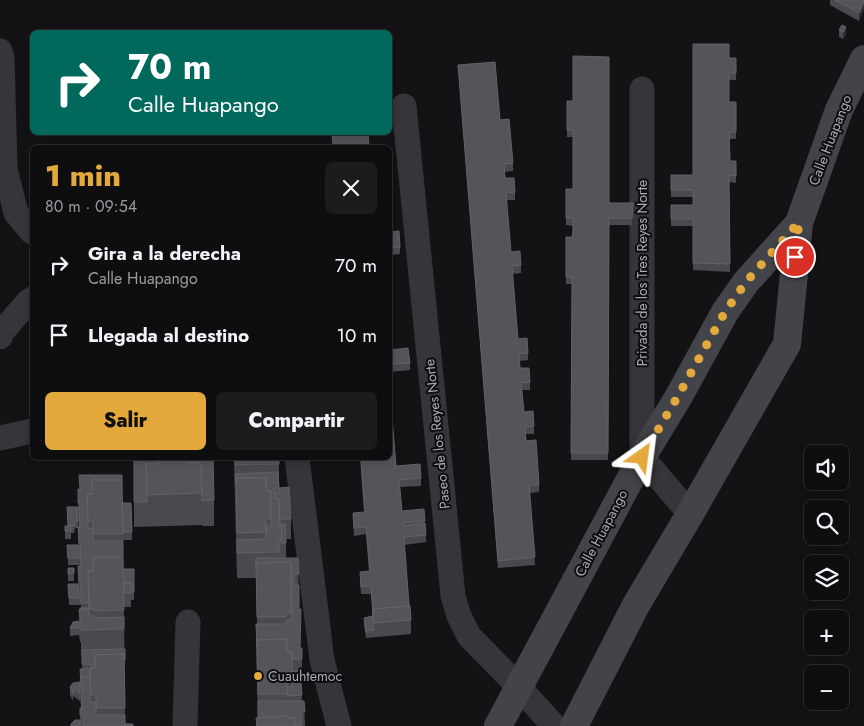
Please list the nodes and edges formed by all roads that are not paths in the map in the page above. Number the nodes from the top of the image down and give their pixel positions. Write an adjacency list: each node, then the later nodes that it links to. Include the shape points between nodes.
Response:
1 (0, 51): 6 (street, via 5,169 16,213)
2 (864, 59): 5 (main road, Calle Huapango, via 840,110)
3 (642, 88): 11 (street, Privada de los Tres Reyes Norte)
4 (404, 106): 15 (street, Paseo de los Reyes Norte, via 453,596 469,636)
5 (799, 222): 11 (main road, Calle Huapango, via 746,282 725,312); 13 (main road, Calle Huapango, via 787,344)
6 (30, 230)
7 (30, 301): 8 (street)
8 (0, 336)
9 (30, 431): 10 (street)
10 (0, 438)
11 (642, 457): 13 (street); 15 (main road, Calle Huapango)
12 (297, 460): 17 (street, via 322,660)
13 (690, 514): 20 (main road, Calle Huapango, via 636,605)
14 (188, 622): 16 (street)
15 (519, 687): 18 (main road, Calle Huapango); 19 (street, Paseo de los Reyes Norte)
16 (185, 726)
17 (339, 726)
18 (498, 726)
19 (554, 726)
20 (574, 726)

